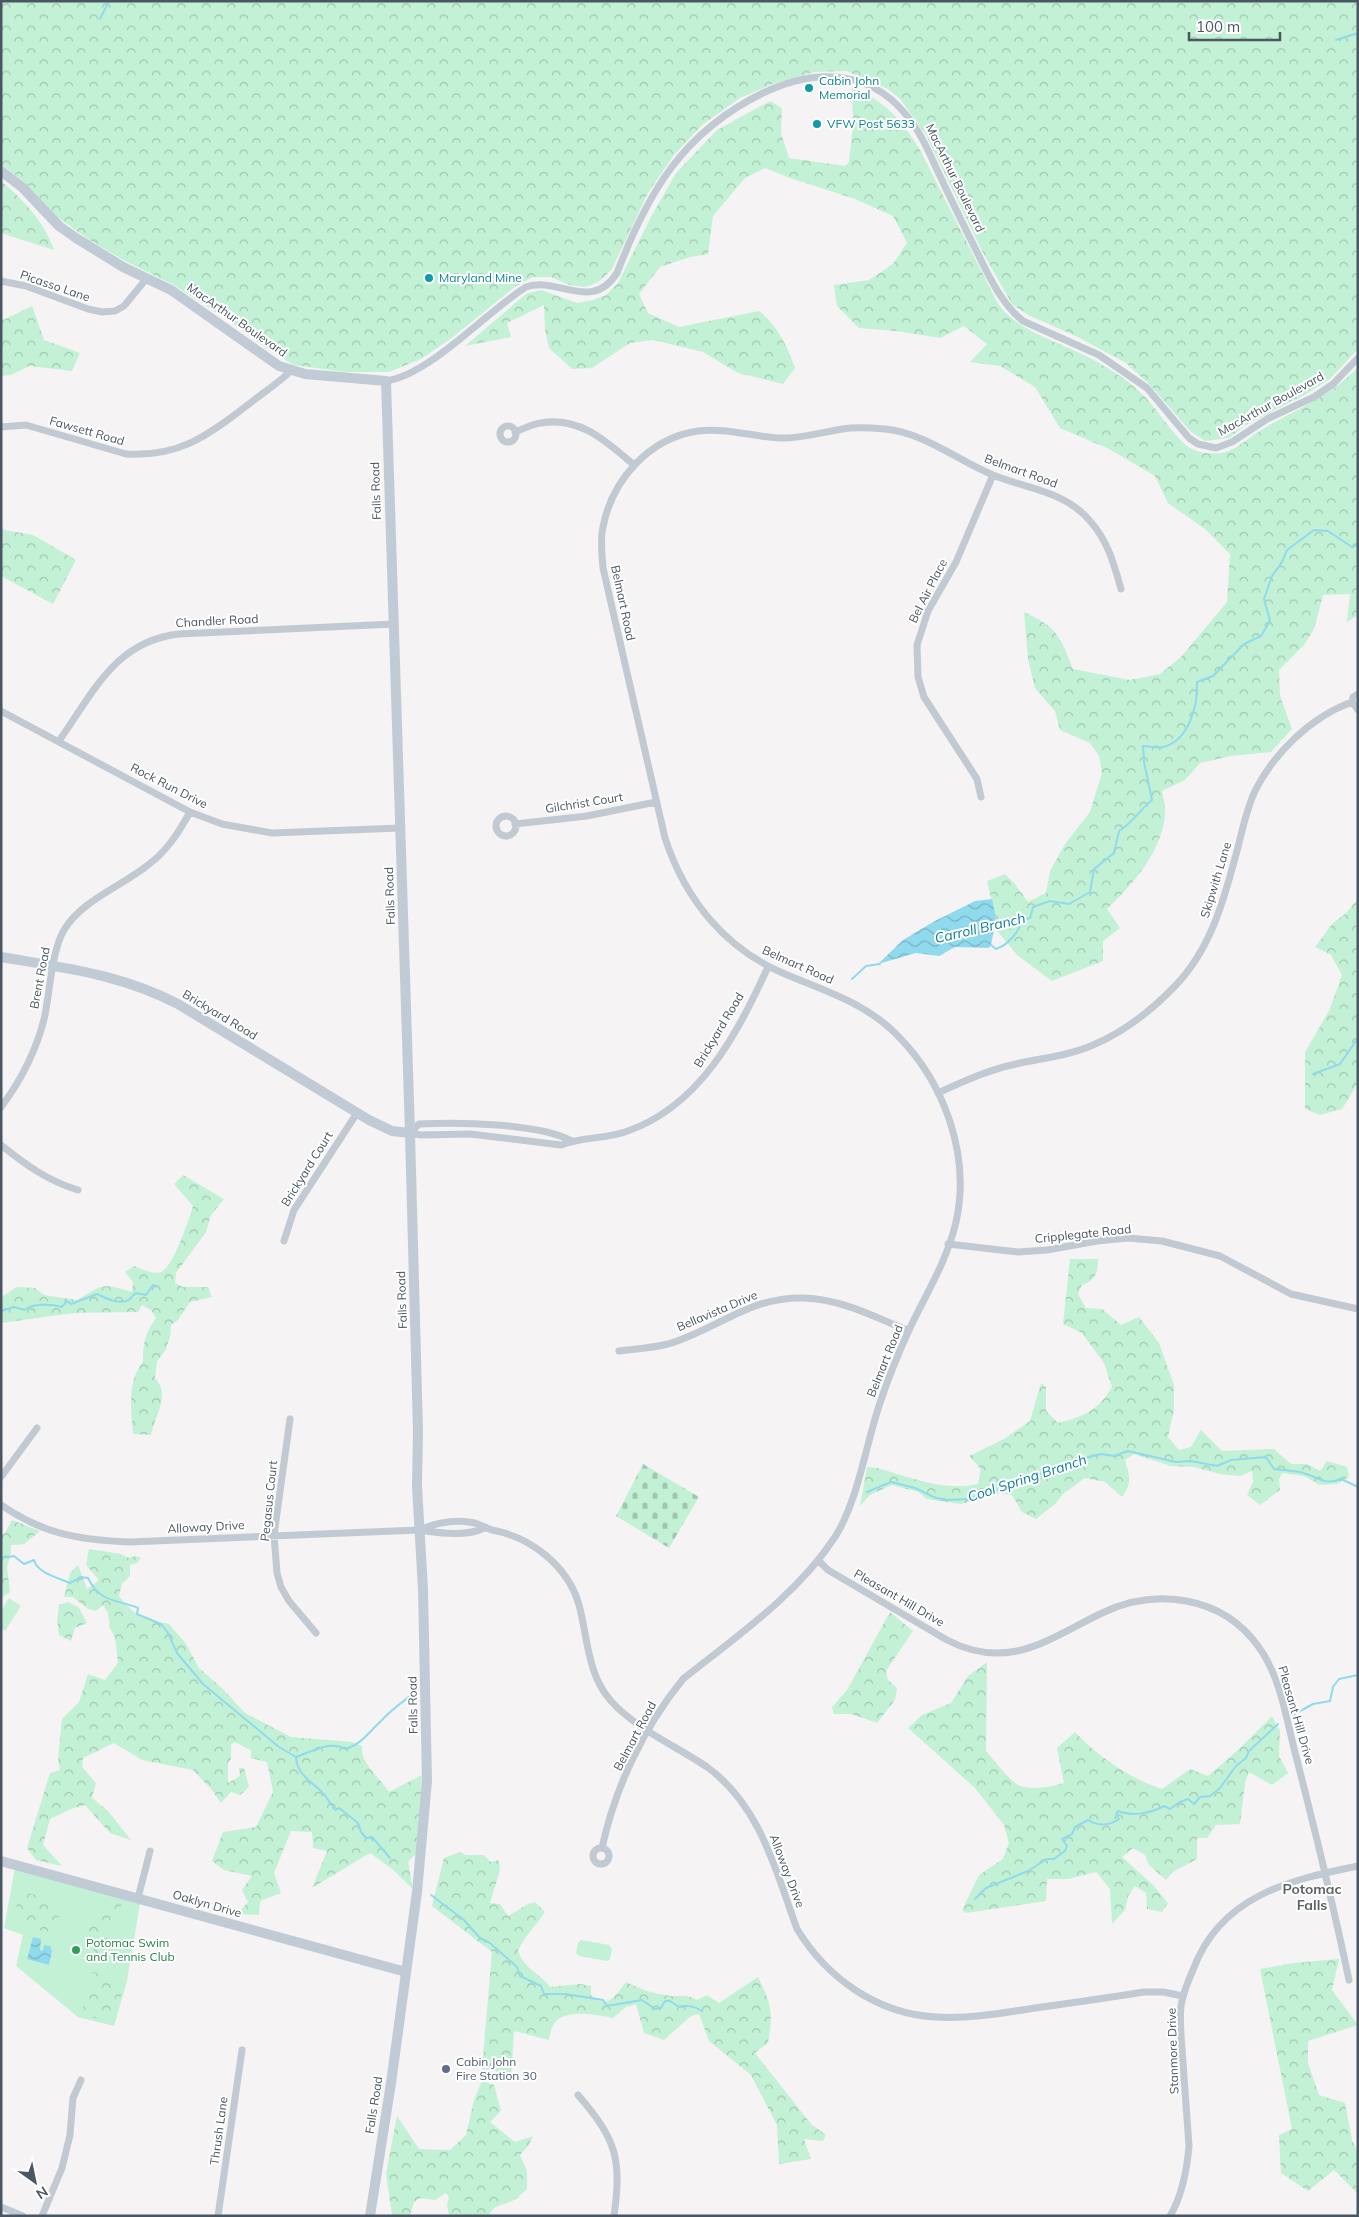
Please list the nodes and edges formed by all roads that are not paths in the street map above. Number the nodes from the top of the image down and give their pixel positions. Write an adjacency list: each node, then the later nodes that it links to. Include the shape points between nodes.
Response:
1 (1, 171): 2 (main road, MacArthur Boulevard, via 22,187 59,226 108,258)
2 (147, 278): 3 (street, Picasso Lane, via 124,306 102,312 26,286); 5 (main road, MacArthur Boulevard, via 171,290)
3 (1, 281)
4 (1358, 358): 6 (street, MacArthur Boulevard, via 1333,384 1314,397 1267,419 1232,442 1216,448 1198,444 1181,430 1155,396 1134,378 1099,355 1016,315 987,271 925,145 904,112 868,83 841,77 820,77 773,88 748,101 707,128 688,146 651,197 617,272 604,286 583,293 545,284 526,287 429,360 400,378)
5 (291, 371): 6 (main road, MacArthur Boulevard); 7 (street, Fawsett Road, via 207,436 168,452 126,454 26,425)
6 (386, 381): 12 (main road, Falls Road)
7 (1, 427)
8 (515, 432): 9 (street, via 540,423 573,424 601,437)
9 (634, 465): 10 (street, Belmart Road, via 662,443 698,431 728,430 782,438 864,428 921,438); 19 (street, Belmart Road, via 607,509 602,528 602,553)
10 (993, 475): 11 (street, Belmart Road, via 1054,494 1077,507 1102,536); 18 (street, Bel Air Place, via 956,562 928,611 917,645 918,677 924,697 977,779)
11 (1121, 589)
12 (394, 624): 17 (street, Chandler Road, via 180,634 141,644 114,664); 22 (main road, Falls Road)
13 (1358, 694): 14 (street, Skipwith Lane)
14 (1352, 702): 15 (street); 26 (street, Skipwith Lane, via 1315,721 1288,745 1267,771 1247,811 1225,896 1212,930 1189,969 1162,1000 1128,1027 1093,1045 1065,1055 992,1070)
15 (1358, 710)
16 (1, 711): 17 (street, Rock Run Drive)
17 (59, 741): 20 (street, Rock Run Drive)
18 (980, 798)
19 (656, 802): 21 (street, Gilchrist Court, via 587,816); 25 (street, Belmart Road, via 671,856 693,900 727,939)
20 (190, 812): 22 (street, Rock Run Drive, via 222,824 272,832); 24 (street, Brent Road, via 177,835 158,857 72,919 57,946)
21 (515, 824)
22 (400, 828): 30 (main road, Falls Road)
23 (1, 957): 24 (main road, Brickyard Road)
24 (54, 966): 27 (street, Brent Road, via 44,1017 32,1054); 28 (main road, Brickyard Road, via 118,978 156,993)
25 (768, 967): 26 (street, Belmart Road, via 841,996 877,1018 912,1051); 31 (street, Brickyard Road, via 731,1039 694,1089 663,1113 634,1129)
26 (938, 1093): 36 (street, Belmart Road, via 952,1129 959,1165 959,1203)
27 (1, 1107)
28 (357, 1113): 29 (main road, Brickyard Road); 35 (street, Brickyard Court, via 294,1210)
29 (392, 1131): 30 (main road, Brickyard Road); 33 (main road)
30 (410, 1132): 31 (street, Brickyard Road, via 421,1135 470,1134 561,1145); 31 (street, Brickyard Road, via 419,1124 469,1124 523,1128 561,1135); 33 (main road, Falls Road)
31 (572, 1141)
32 (1, 1145): 34 (street, via 31,1169 56,1183)
33 (410, 1151): 44 (main road, Falls Road)
34 (78, 1190)
35 (284, 1241)
36 (948, 1244): 37 (street, Cripplegate Road, via 1018,1252 1128,1238 1162,1240 1220,1256 1291,1294); 38 (street, Belmart Road, via 939,1271)
37 (1358, 1309)
38 (909, 1331): 39 (street, Bellavista Drive, via 842,1304 803,1298 754,1305 668,1344); 46 (street, Belmart Road, via 881,1400 849,1507 836,1535)
39 (619, 1351)
40 (290, 1419): 45 (street, Pegasus Court)
41 (37, 1428): 42 (street)
42 (1, 1477)
43 (1, 1505): 45 (street, Alloway Drive, via 45,1529 89,1540 130,1542)
44 (419, 1530): 45 (street, Alloway Drive); 48 (street, Alloway Drive, via 438,1523 475,1523 512,1535 535,1547 555,1564 578,1603 596,1679 620,1710); 55 (main road, Falls Road, via 427,1781)
45 (274, 1536): 47 (street, Pegasus Court, via 281,1587)
46 (818, 1560): 48 (street, Belmart Road, via 789,1593 684,1679 668,1697); 53 (street, Pleasant Hill Drive, via 828,1570 947,1640 960,1647 987,1652 1024,1651 1120,1605 1146,1599 1195,1602 1230,1619 1258,1645 1276,1677)
47 (316, 1633)
48 (648, 1730): 49 (street, Belmart Road, via 613,1806); 57 (street, Alloway Drive, via 708,1768 734,1792 759,1829 797,1929 806,1944 839,1980 874,2000 908,2013 961,2017 1144,1992)
49 (602, 1848)
50 (150, 1851): 54 (street)
51 (1, 1861): 54 (main road, Oaklyn Drive)
52 (1358, 1866): 53 (street, Stanmore Drive)
53 (1326, 1872): 56 (street, Pleasant Hill Drive); 57 (street, Stanmore Drive, via 1269,1890 1230,1915 1198,1957)
54 (138, 1898): 55 (main road, Oaklyn Drive)
55 (406, 1972): 65 (main road, Falls Road)
56 (1349, 1980)
57 (1183, 1996): 67 (street, Stanmore Drive, via 1181,2035 1189,2146 1184,2179)
58 (242, 2050): 64 (street, Thrush Lane)
59 (81, 2080): 63 (street, via 73,2098 70,2135 62,2168)
60 (578, 2094): 66 (street, via 600,2120 612,2146 618,2181)
61 (1, 2207): 62 (street)
62 (23, 2216)
63 (42, 2216)
64 (218, 2216)
65 (370, 2216)
66 (614, 2216)
67 (1170, 2216)

